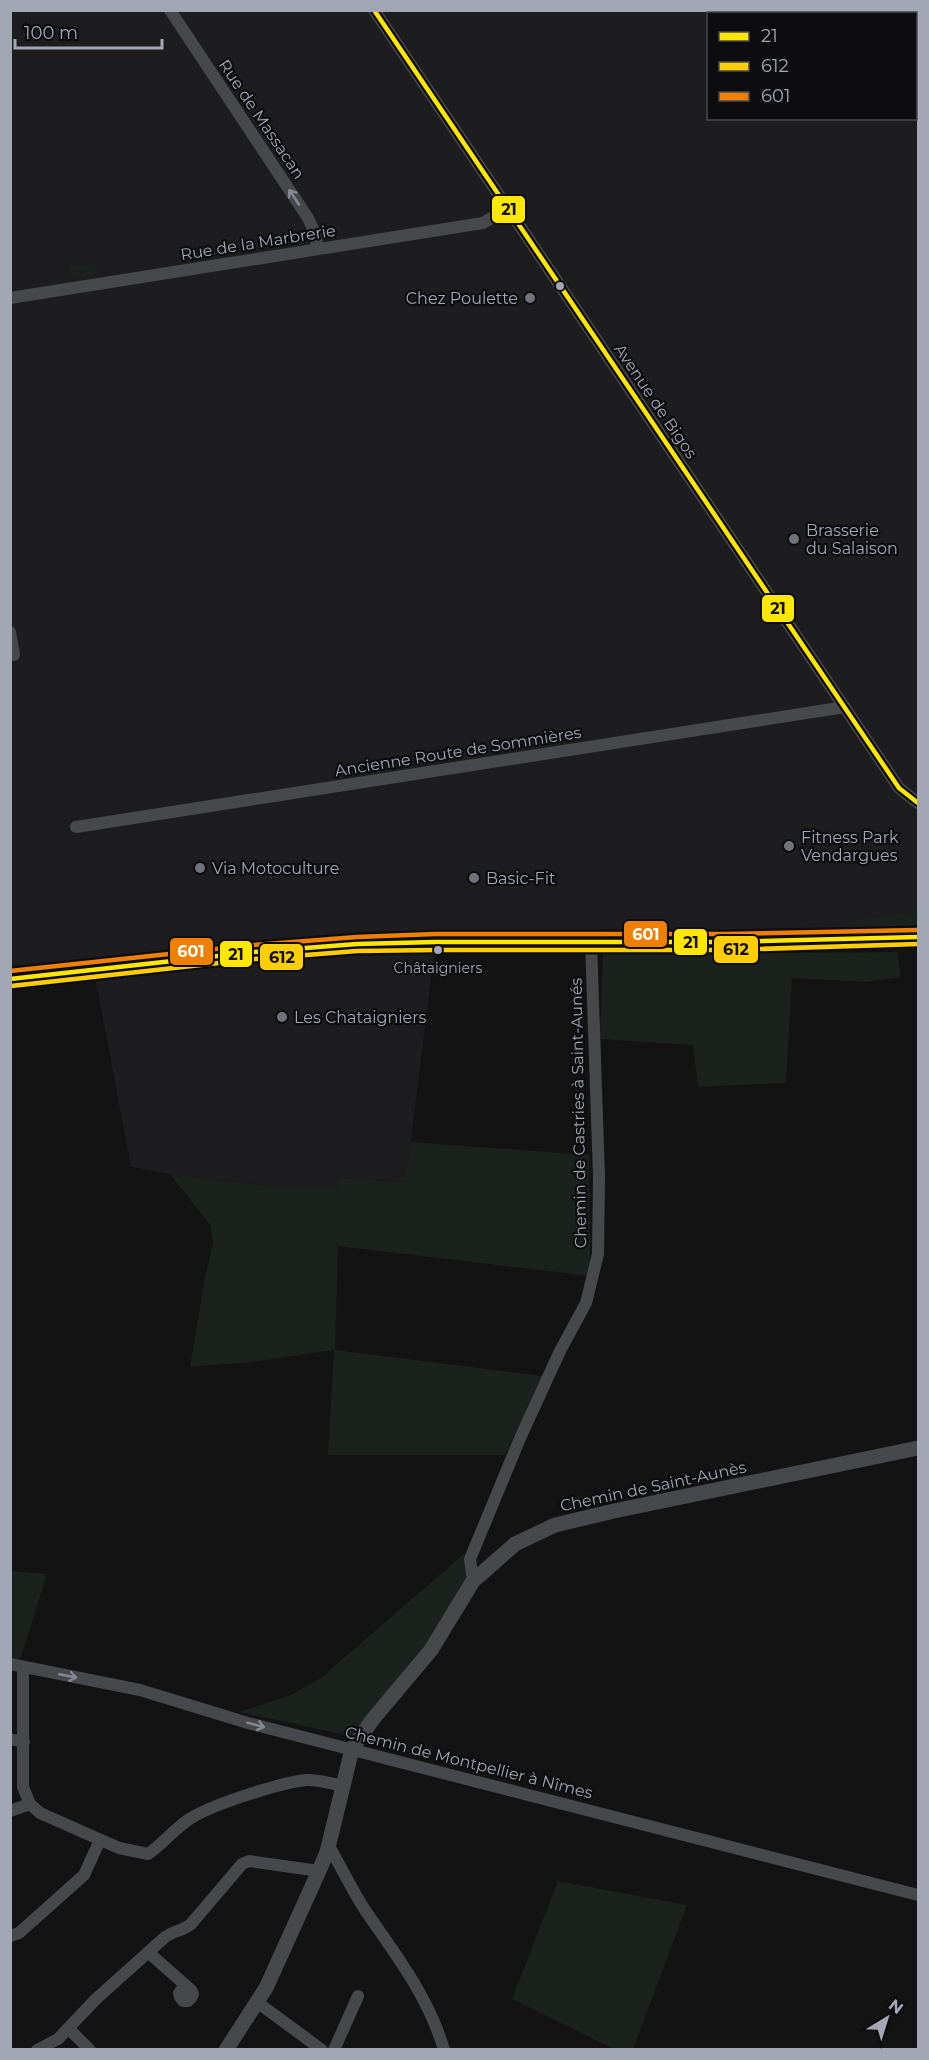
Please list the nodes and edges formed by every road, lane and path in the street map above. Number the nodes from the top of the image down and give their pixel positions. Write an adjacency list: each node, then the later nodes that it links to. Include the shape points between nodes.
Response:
1 (170, 10): 4 (street, Rue de Massacan, one-way to 1, via 309,218)
2 (374, 10): 3 (street, Avenue de Bigos)
3 (507, 208): 4 (street, Rue de la Marbrerie, via 483,223); 8 (street, Avenue de Bigos)
4 (317, 249): 5 (street, Rue de la Marbrerie)
5 (10, 298)
6 (10, 632): 7 (street)
7 (14, 655)
8 (845, 707): 9 (street, Avenue de Bigos, via 899,788); 10 (street, Ancienne Route de Sommières)
9 (918, 803)
10 (76, 827)
11 (917, 938): 12 (main road)
12 (591, 942): 13 (main road, via 357,944); 15 (street, Chemin de Castries à Saint-Aunés, via 598,1254 586,1303 521,1436 470,1559)
13 (10, 979)
14 (918, 1448): 15 (street, Chemin de Saint-Aunès, via 555,1525 515,1544)
15 (473, 1581): 19 (street, Chemin de Saint-Aunès, via 431,1650)
16 (17, 1665): 18 (street); 19 (street, Chemin de Montpellier à Nîmes, one-way to 19, via 140,1690)
17 (10, 1739): 18 (street)
18 (24, 1742): 21 (street, via 23,1788)
19 (352, 1749): 20 (street); 26 (street, Chemin de Montpellier à Nîmes)
20 (343, 1786): 23 (street, via 308,1780 222,1804 190,1819 148,1854); 24 (street)
21 (30, 1804): 22 (street); 23 (street, via 40,1813)
22 (10, 1811)
23 (100, 1840): 27 (street, via 84,1875 19,1934)
24 (328, 1846): 25 (street); 38 (street, via 418,1989)
25 (319, 1871): 28 (street, via 249,1861 238,1867 191,1924 168,1934); 31 (street)
26 (918, 1895)
27 (10, 1936)
28 (148, 1953): 29 (street); 32 (street)
29 (186, 1988)
30 (358, 1996): 37 (street)
31 (257, 2002): 35 (street); 36 (street)
32 (69, 2029): 33 (street); 34 (street)
33 (37, 2049)
34 (90, 2049)
35 (226, 2049)
36 (322, 2049)
37 (334, 2049)
38 (444, 2049)

